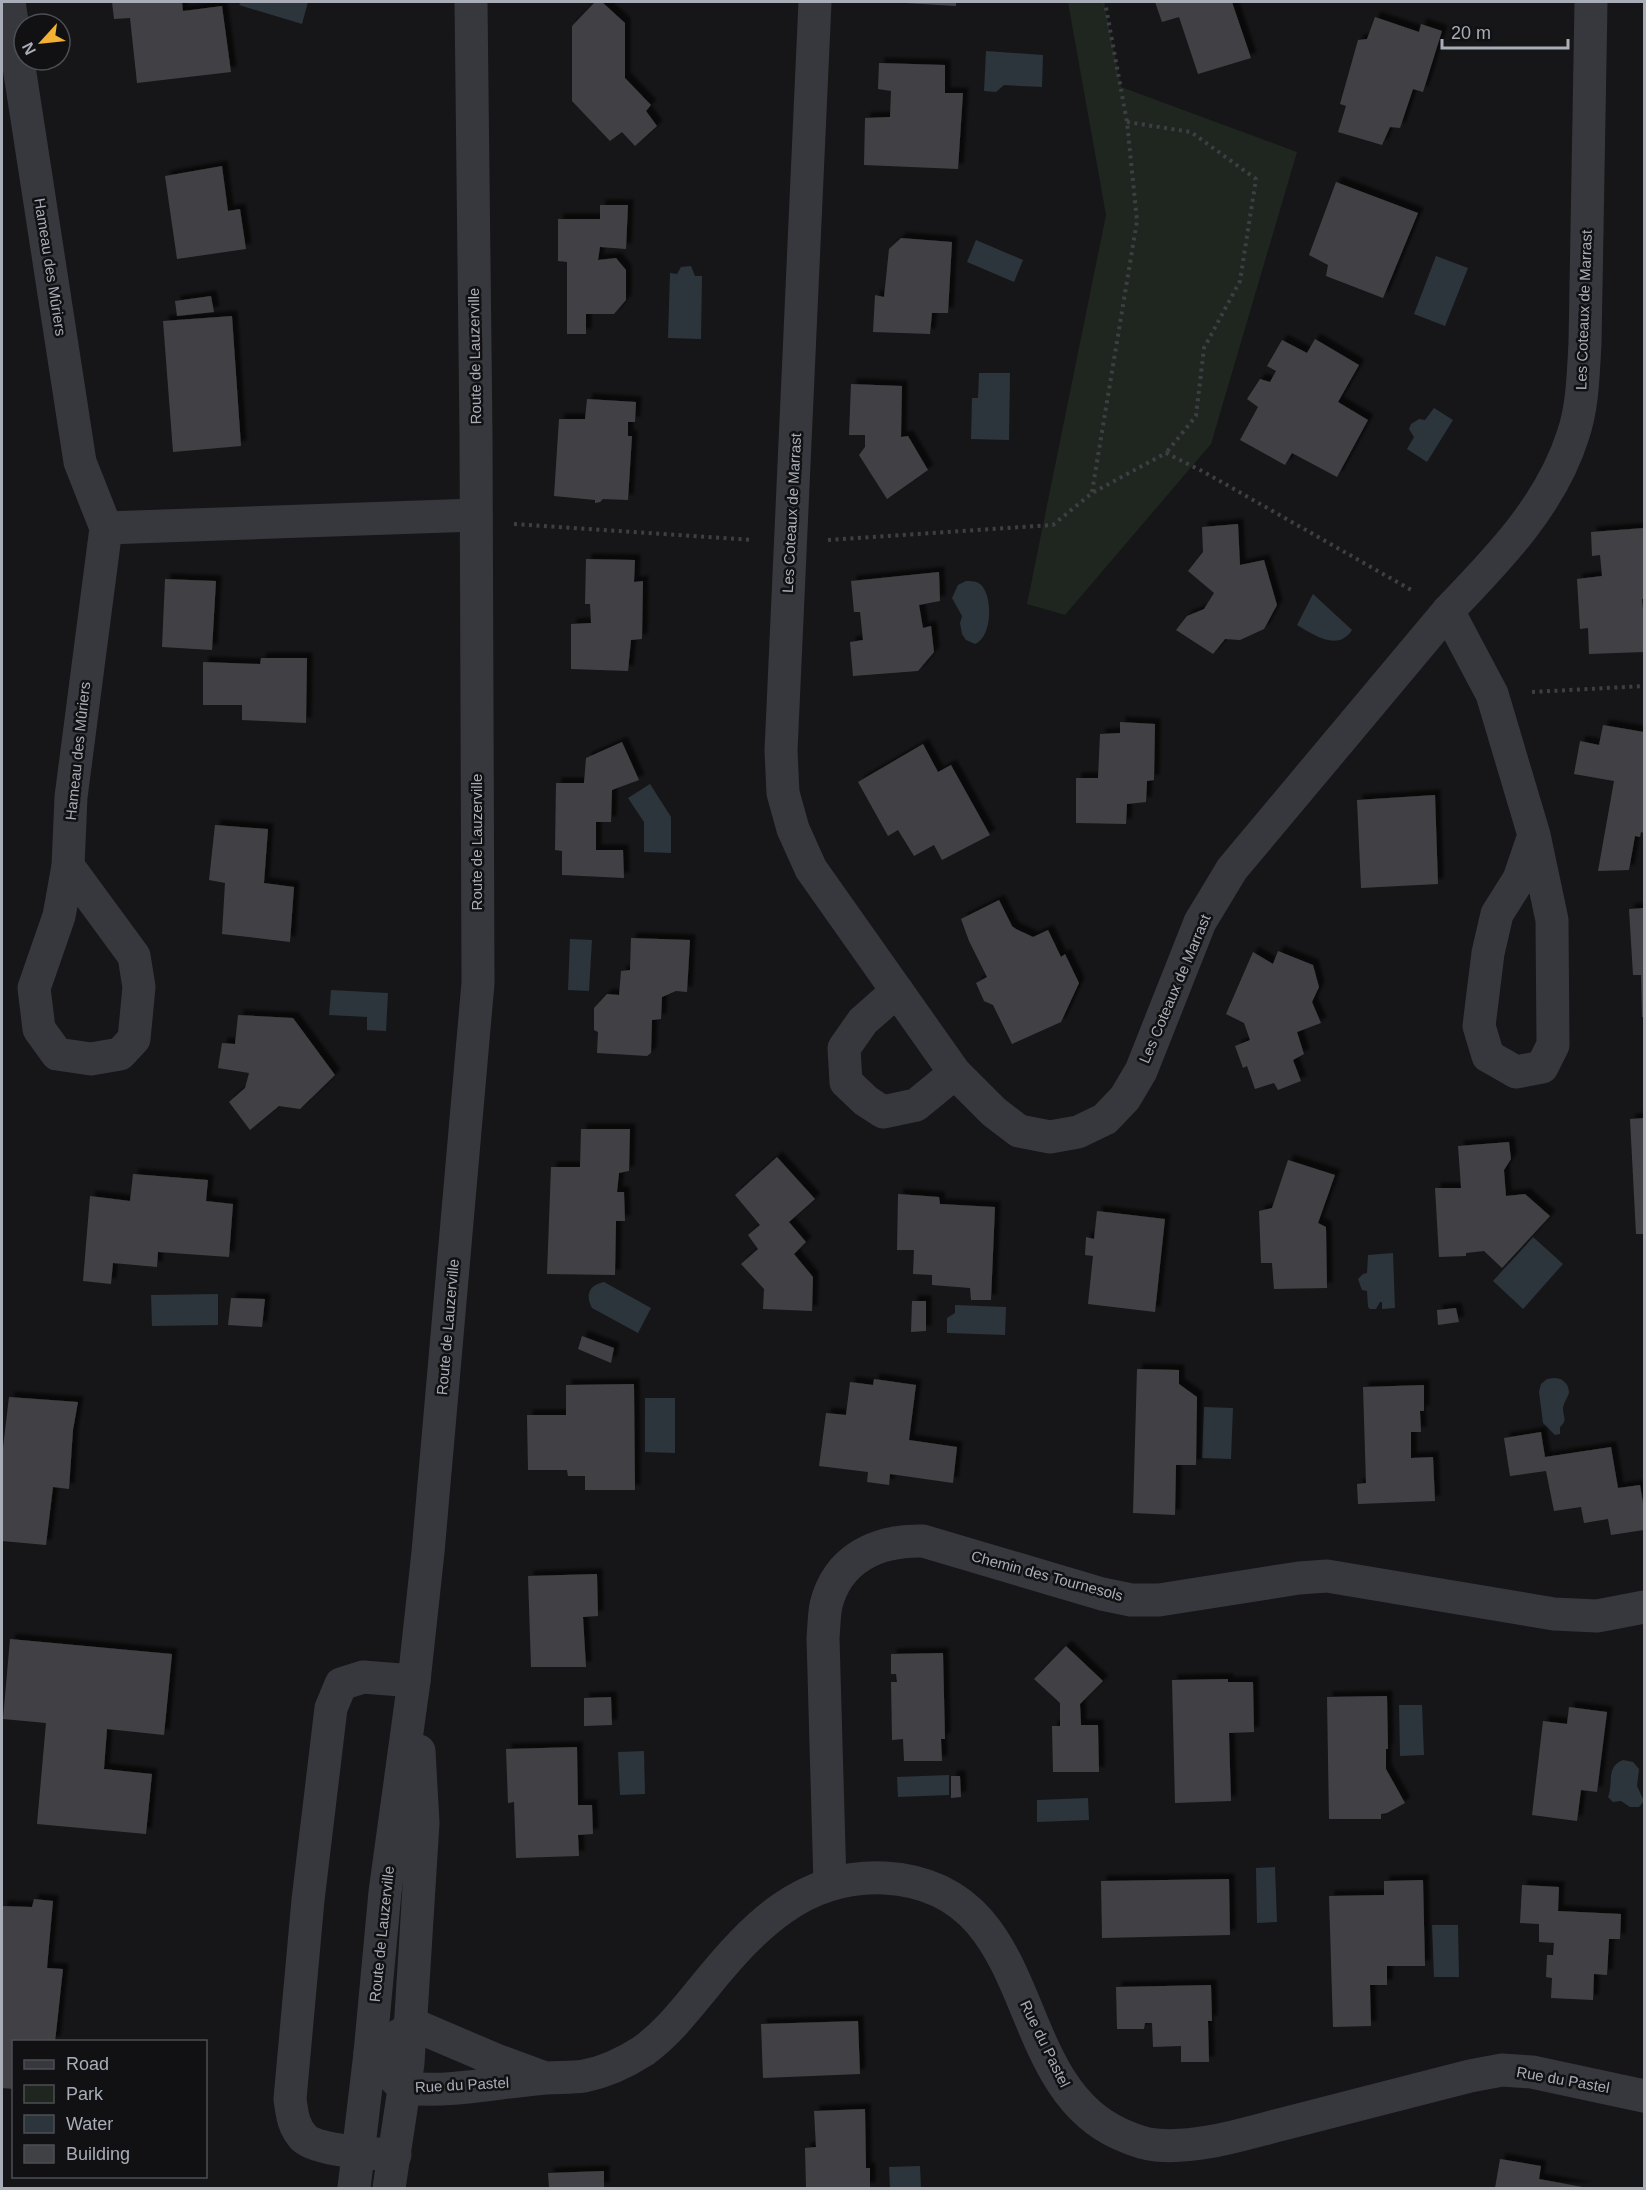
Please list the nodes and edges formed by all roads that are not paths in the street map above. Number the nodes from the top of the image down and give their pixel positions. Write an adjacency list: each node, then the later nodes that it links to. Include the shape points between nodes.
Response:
1 (9, 2): 6 (street, Hameau des Mûriers, via 80,462)
2 (471, 2): 5 (street, Route de Lauzerville)
3 (815, 2): 10 (street, Les Coteaux de Marrast, via 782,740 783,793 793,829 811,868)
4 (1591, 2): 7 (street, Les Coteaux de Marrast, via 1585,344 1574,434 1558,476 1536,511)
5 (476, 516): 6 (street); 13 (street, Route de Lauzerville, via 478,983)
6 (106, 528): 9 (street, Hameau des Mûriers, via 71,797)
7 (1448, 610): 8 (street, via 1492,694); 11 (street, Les Coteaux de Marrast, via 1232,869 1200,922 1141,1071 1125,1098 1105,1119 1078,1132 1050,1137 1019,1131)
8 (1534, 835): 8 (street, via 1519,879 1497,914 1479,1026 1488,1056 1516,1072 1542,1067 1553,1045 1552,920)
9 (68, 866): 9 (street, Hameau des Mûriers, via 59,916 34,988 39,1029 57,1054 91,1059 120,1054 134,1039 139,987 134,956)
10 (897, 992): 11 (street, Les Coteaux de Marrast); 11 (street, via 863,1021 844,1048 846,1082 883,1112 916,1105)
11 (955, 1073)
12 (1644, 1607): 14 (street, Chemin des Tournesols, via 1597,1616 1554,1614 1327,1576 1159,1600 1131,1600 923,1541 901,1541 875,1548 849,1563 826,1606)
13 (414, 1680): 15 (street, Route de Lauzerville, via 423,1823); 16 (street, Route de Lauzerville, via 385,1892); 20 (street, via 363,1677 341,1684 331,1708 290,2099 292,2120 305,2139)
14 (830, 1884): 17 (street, Rue du Pastel, via 782,1907 746,1939 670,2029 643,2050 616,2066 584,2076); 19 (street, Rue du Pastel, via 885,1878 912,1882 937,1890 962,1906 982,1924 1003,1955 1069,2094 1106,2128 1134,2140 1155,2145 1187,2145 1502,2070 1532,2072)
15 (411, 2028): 16 (street); 17 (street, Rue du Pastel, via 421,2028); 18 (street, Route de Lauzerville)
16 (370, 2053): 18 (street, Rue du Pastel); 20 (street, Route de Lauzerville)
17 (545, 2078): 18 (street, Rue du Pastel, via 484,2087)
18 (404, 2088): 21 (street, Route de Lauzerville)
19 (1644, 2096)
20 (357, 2153): 21 (street); 22 (street, Route de Lauzerville)
21 (395, 2155): 23 (street, Route de Lauzerville)
22 (354, 2188)
23 (389, 2188)

